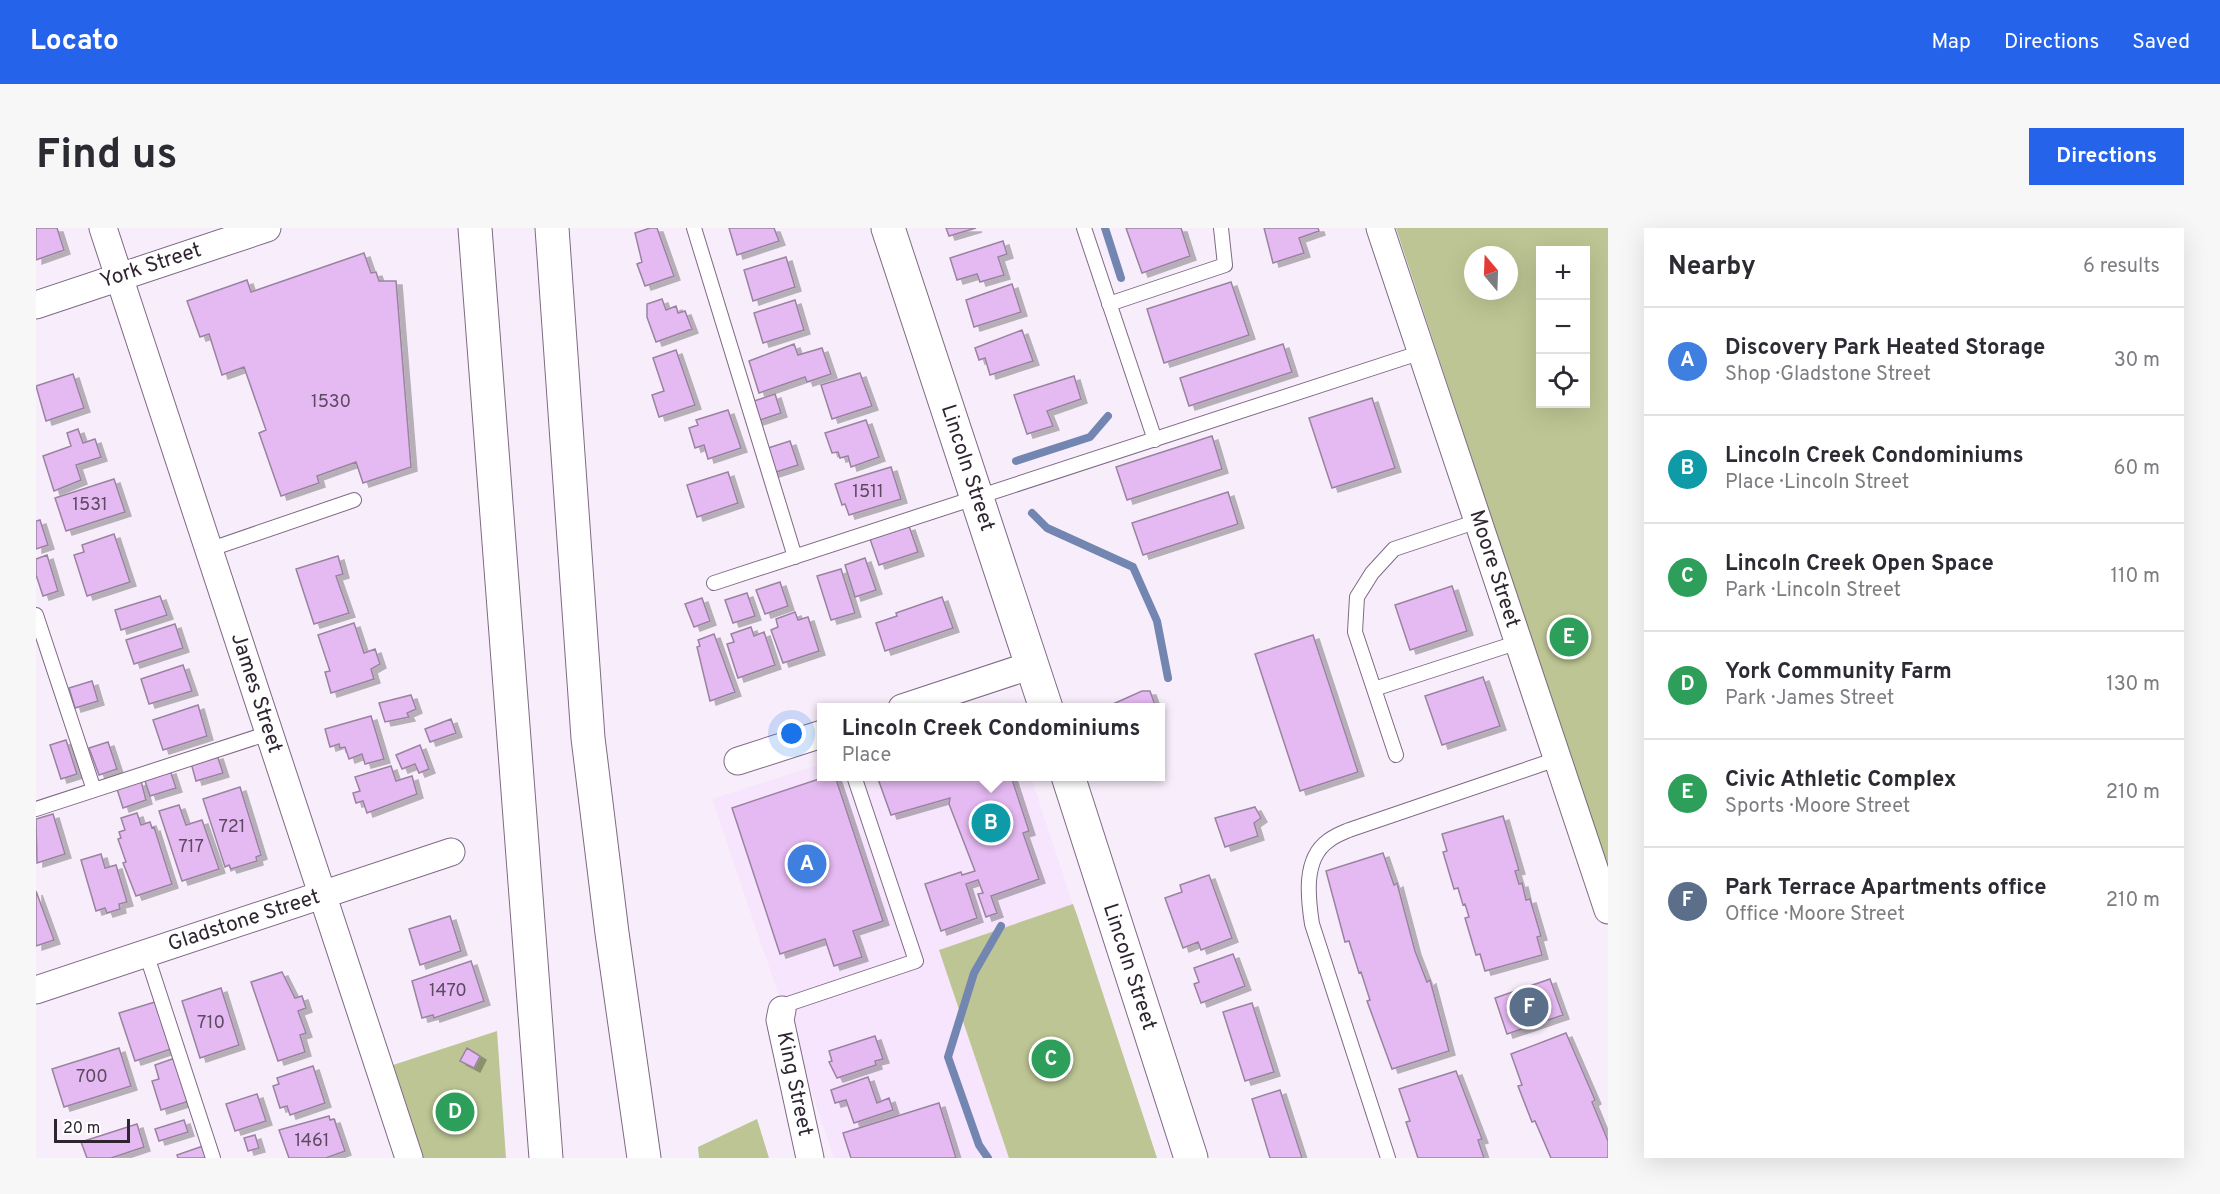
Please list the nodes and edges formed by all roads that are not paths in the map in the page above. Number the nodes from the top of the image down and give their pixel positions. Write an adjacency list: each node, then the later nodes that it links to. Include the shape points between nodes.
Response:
1 (103, 228): 10 (street, James Street)
2 (267, 228): 10 (street, York Street)
3 (475, 228): 45 (main road)
4 (552, 228): 39 (main road, via 588,738)
5 (694, 228): 19 (lane)
6 (888, 228): 15 (main road, Lincoln Street)
7 (1084, 228): 11 (lane)
8 (1221, 228): 11 (lane, via 1225,265)
9 (1380, 228): 13 (street, Moore Street)
10 (119, 278): 12 (street, York Street); 18 (street, James Street)
11 (1109, 304): 14 (lane)
12 (36, 305)
13 (1422, 352): 14 (lane); 17 (street, Moore Street)
14 (1155, 440): 15 (lane)
15 (976, 497): 19 (lane); 23 (main road, Lincoln Street)
16 (354, 500): 18 (lane)
17 (1478, 521): 22 (street, Moore Street); 24 (lane, via 1394,549 1360,592 1354,606 1355,632)
18 (208, 550): 27 (street, James Street)
19 (795, 557): 20 (lane)
20 (714, 583)
21 (36, 615): 34 (lane)
22 (1519, 642): 24 (lane); 30 (street, Moore Street)
23 (1032, 665): 25 (street); 26 (main road, Lincoln Street)
24 (1374, 689): 29 (lane)
25 (946, 701)
26 (1044, 703)
27 (269, 733): 34 (lane); 37 (street, James Street)
28 (817, 736): 31 (street)
29 (1396, 755)
30 (1557, 759): 38 (street, Moore Street); 50 (lane, via 1348,830 1326,842 1312,866 1308,894 1312,924)
31 (738, 761)
32 (855, 781): 42 (lane, via 916,961 794,1002)
33 (1069, 781): 49 (main road, Lincoln Street)
34 (94, 790): 35 (lane)
35 (36, 809)
36 (451, 852): 37 (street, Gladstone Street)
37 (322, 895): 40 (street, Gladstone Street); 44 (street, James Street)
38 (1608, 910)
39 (612, 933): 46 (main road); 47 (main road)
40 (146, 953): 41 (street, Gladstone Street); 43 (lane)
41 (36, 990)
42 (782, 1010): 48 (street, King Street, via 780,1020)
43 (213, 1158)
44 (409, 1158)
45 (546, 1158)
46 (625, 1158)
47 (644, 1158)
48 (810, 1158)
49 (1191, 1158)
50 (1388, 1158)

